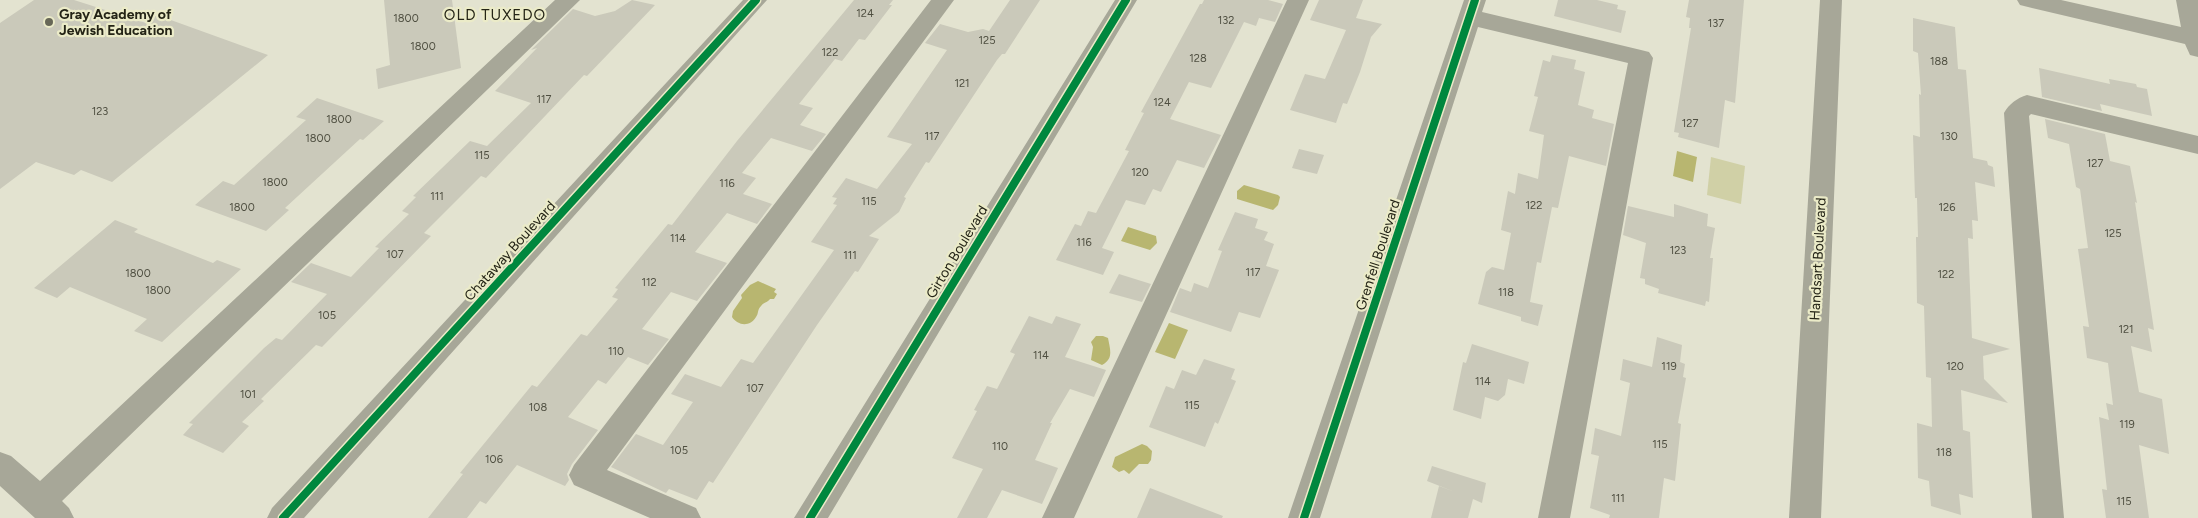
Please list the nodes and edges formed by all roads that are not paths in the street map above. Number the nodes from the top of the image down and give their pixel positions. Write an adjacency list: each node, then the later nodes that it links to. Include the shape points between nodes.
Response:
1 (569, 0): 13 (street)
2 (756, 0): 14 (street, Chataway Boulevard)
3 (943, 0): 15 (street, via 584,475)
4 (1126, 0): 16 (street, Girton Boulevard)
5 (1298, 0): 17 (street)
6 (1831, 0): 20 (street, Handsart Boulevard)
7 (2028, 0): 10 (street)
8 (2187, 0): 10 (street)
9 (1472, 8): 18 (street, Grenfell Boulevard); 19 (street, via 1641,58)
10 (2197, 42)
11 (2198, 145): 21 (street, via 2028,104 2016,113)
12 (0, 466): 13 (street)
13 (49, 510)
14 (283, 518)
15 (685, 518)
16 (810, 518)
17 (1058, 518)
18 (1304, 518)
19 (1554, 518)
20 (1805, 518)
21 (2048, 518)

